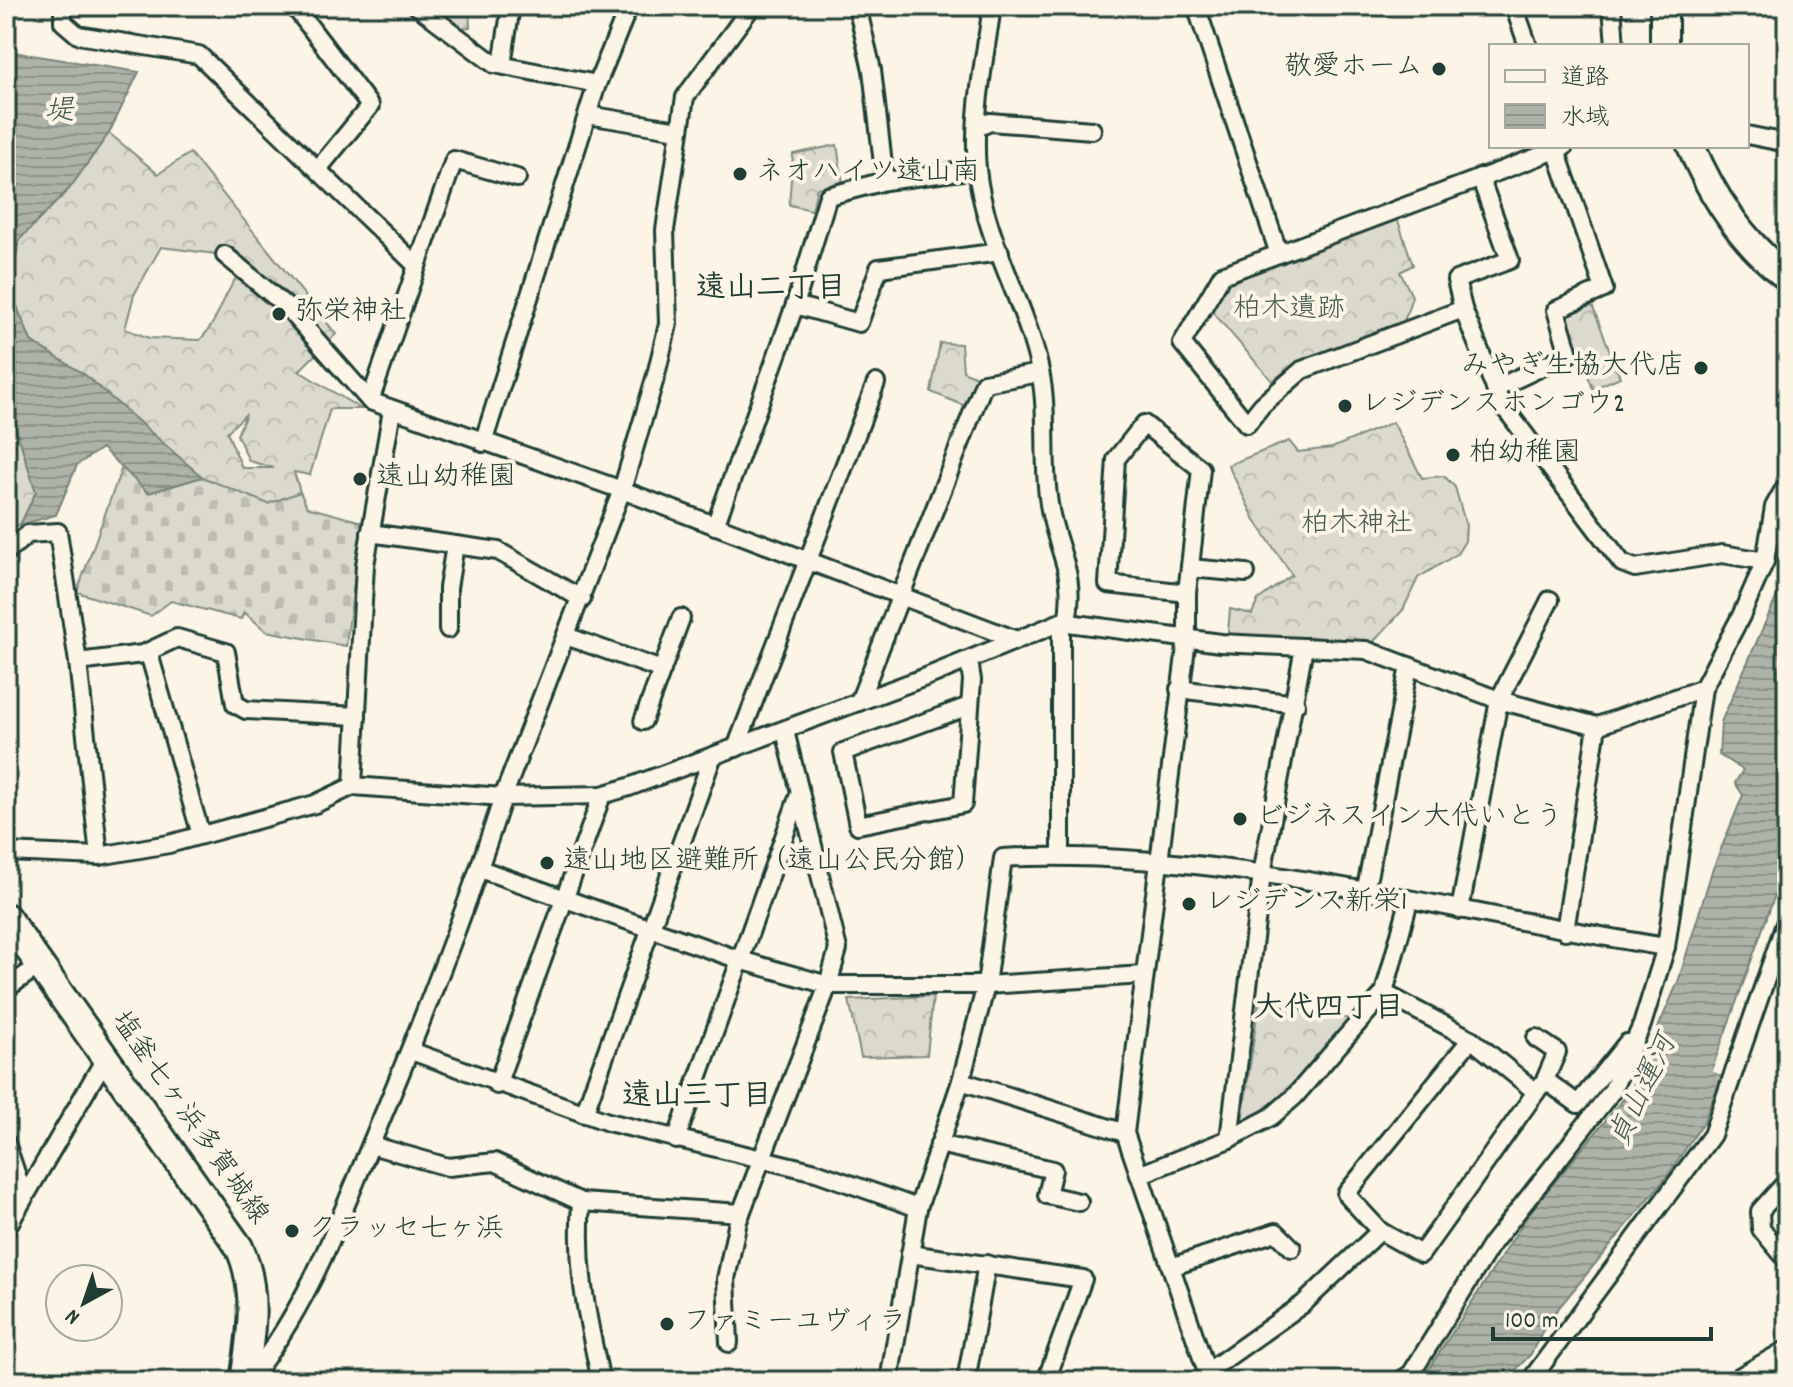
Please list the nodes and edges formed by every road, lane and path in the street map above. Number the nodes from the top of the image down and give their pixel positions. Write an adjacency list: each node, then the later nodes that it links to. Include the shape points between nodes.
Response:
1 (63, 6): 27 (street, via 63,22 78,35 199,55)
2 (294, 6): 27 (street, via 370,106)
3 (417, 6): 16 (street)
4 (511, 6): 16 (street)
5 (629, 6): 17 (street)
6 (752, 6): 20 (street, via 692,83)
7 (857, 6): 31 (street, via 872,70)
8 (992, 6): 19 (street)
9 (1196, 6): 33 (street)
10 (1514, 6): 13 (street)
11 (1612, 6): 14 (street)
12 (1664, 6): 15 (main road)
13 (1527, 44)
14 (1615, 44)
15 (1664, 44)
16 (502, 65): 17 (street)
17 (597, 84): 18 (street)
18 (588, 115): 20 (street); 44 (street)
19 (978, 127): 21 (street, via 990,122); 28 (street)
20 (678, 130): 46 (street, via 665,230 668,324)
21 (1092, 130)
22 (1749, 135): 23 (street)
23 (1787, 143)
24 (1559, 148): 29 (street)
25 (1562, 148): 41 (street, via 1604,289 1556,310 1569,354)
26 (1692, 148): 36 (main road, via 1743,234)
27 (318, 169): 35 (street)
28 (977, 169): 31 (street); 32 (street)
29 (1480, 177): 33 (street); 38 (street, via 1510,260 1456,280)
30 (517, 178): 35 (street, via 454,160)
31 (885, 181): 37 (street, via 828,196)
32 (1000, 252): 37 (street, via 879,268 859,323); 39 (street)
33 (1279, 254): 38 (street, via 1222,275 1182,343 1247,424 1302,370)
34 (225, 255): 42 (street, via 288,308)
35 (417, 266): 42 (street)
36 (1787, 277)
37 (795, 305): 47 (street)
38 (1463, 309): 41 (street)
39 (1040, 373): 56 (street, via 984,383); 60 (street, via 1049,506 1072,585)
40 (876, 383): 51 (street)
41 (1495, 389): 52 (street, via 1573,503 1622,563 1635,568 1722,554)
42 (370, 401): 43 (street)
43 (392, 410): 44 (street); 48 (street)
44 (483, 443): 46 (street)
45 (1787, 484): 52 (street, via 1774,507)
46 (622, 490): 47 (street); 57 (street)
47 (715, 526): 51 (street)
48 (370, 533): 49 (street); 77 (street)
49 (455, 545): 57 (street, via 498,551); 61 (street)
50 (6, 552): 68 (street, via 28,534 58,532)
51 (806, 560): 56 (street); 81 (street)
52 (1765, 561): 71 (street)
53 (1190, 568): 54 (street); 55 (street); 55 (street, via 1201,469 1144,424 1116,459 1108,584)
54 (1246, 573)
55 (1187, 593): 64 (street)
56 (899, 595): 63 (street); 74 (street)
57 (582, 599): 62 (street)
58 (1550, 600): 73 (street)
59 (681, 618): 70 (street)
60 (1064, 622): 63 (street); 64 (street); 89 (street)
61 (448, 629)
62 (566, 636): 70 (street); 86 (street)
63 (1014, 639): 67 (street)
64 (1187, 639): 65 (street); 72 (street)
65 (1304, 647): 69 (street, via 1366,650); 75 (street)
66 (143, 654): 68 (street); 77 (street, via 177,638 226,652 235,704 246,710); 87 (street, via 150,657)
67 (969, 661): 74 (street); 76 (street)
68 (78, 662): 90 (street)
69 (1409, 666): 73 (street); 94 (street)
70 (662, 670): 78 (street)
71 (1703, 688): 79 (street); 103 (street)
72 (1179, 689): 75 (street); 91 (street)
73 (1499, 700): 79 (street); 97 (street)
74 (859, 702): 80 (street)
75 (1296, 704): 93 (street)
76 (969, 706): 76 (street, via 963,804 858,825 843,752)
77 (357, 716): 83 (street)
78 (643, 721)
79 (1597, 726): 101 (street)
80 (785, 731): 81 (street); 84 (street)
81 (736, 748): 82 (street)
82 (712, 758): 85 (street); 100 (street)
83 (353, 786): 86 (street); 87 (street, via 315,804)
84 (800, 792): 104 (street); 107 (street, via 838,949)
85 (602, 795): 86 (street); 95 (street)
86 (503, 797): 92 (street)
87 (201, 835): 90 (street)
88 (6, 852): 90 (street)
89 (1061, 855): 91 (street); 108 (street, via 1003,858)
90 (99, 856)
91 (1158, 862): 93 (street); 106 (street)
92 (480, 869): 95 (street); 114 (street)
93 (1262, 874): 94 (street); 121 (street)
94 (1365, 893): 96 (street)
95 (567, 900): 100 (street); 117 (street)
96 (1409, 901): 97 (street); 110 (street)
97 (1460, 910): 101 (street)
98 (6, 917): 105 (main road, 塩釜七ヶ浜多賀城線)
99 (1787, 918): 102 (street)
100 (653, 930): 104 (street); 119 (street)
101 (1565, 931): 103 (street)
102 (1782, 940): 150 (street, via 1712,1135)
103 (1666, 947): 111 (street)
104 (740, 960): 107 (street); 122 (street)
105 (41, 964): 109 (street); 115 (main road, 塩釜七ヶ浜多賀城線)
106 (1144, 975): 108 (street); 120 (street)
107 (828, 985): 108 (street); 126 (street)
108 (986, 985): 116 (street)
109 (6, 989)
110 (1384, 993): 113 (street); 121 (street, via 1294,1097 1271,1117)
111 (1642, 1025): 118 (street, via 1578,1104); 149 (street, via 1612,1091 1491,1245 1411,1374)
112 (1536, 1038): 118 (street, via 1557,1052)
113 (1471, 1039): 118 (street); 135 (street, via 1346,1194)
114 (411, 1051): 117 (street); 125 (street)
115 (106, 1057): 129 (street); 144 (main road, 塩釜七ヶ浜多賀城線, via 247,1264 252,1306)
116 (961, 1081): 120 (street); 124 (street)
117 (497, 1085): 119 (street)
118 (1540, 1086): 135 (street, via 1421,1254)
119 (584, 1114): 122 (street)
120 (1125, 1133): 127 (street)
121 (1229, 1139): 127 (street)
122 (676, 1140): 126 (street)
123 (6, 1143): 129 (street)
124 (939, 1144): 131 (street, via 1053,1170 1047,1195); 132 (street)
125 (371, 1145): 130 (street, via 448,1167 495,1162); 144 (street, via 324,1261 288,1328)
126 (762, 1157): 132 (street); 133 (street)
127 (1139, 1175): 140 (street)
128 (1787, 1181): 138 (street, via 1760,1211 1761,1229)
129 (24, 1197): 134 (street)
130 (581, 1202): 133 (street); 145 (street, via 582,1291)
131 (1079, 1202)
132 (918, 1208): 137 (street)
133 (741, 1213): 141 (street, via 726,1279)
134 (6, 1229)
135 (1380, 1231): 143 (street, via 1303,1304)
136 (1292, 1248): 140 (street, via 1276,1232)
137 (910, 1254): 139 (street); 146 (street)
138 (1787, 1260)
139 (987, 1264): 147 (street); 148 (street, via 1083,1279)
140 (1171, 1267): 143 (street)
141 (729, 1343)
142 (1787, 1355): 151 (main road)
143 (1209, 1377)
144 (246, 1381)
145 (601, 1381)
146 (889, 1381)
147 (966, 1381)
148 (1046, 1381)
149 (1400, 1381)
150 (1530, 1381)
151 (1742, 1381)

